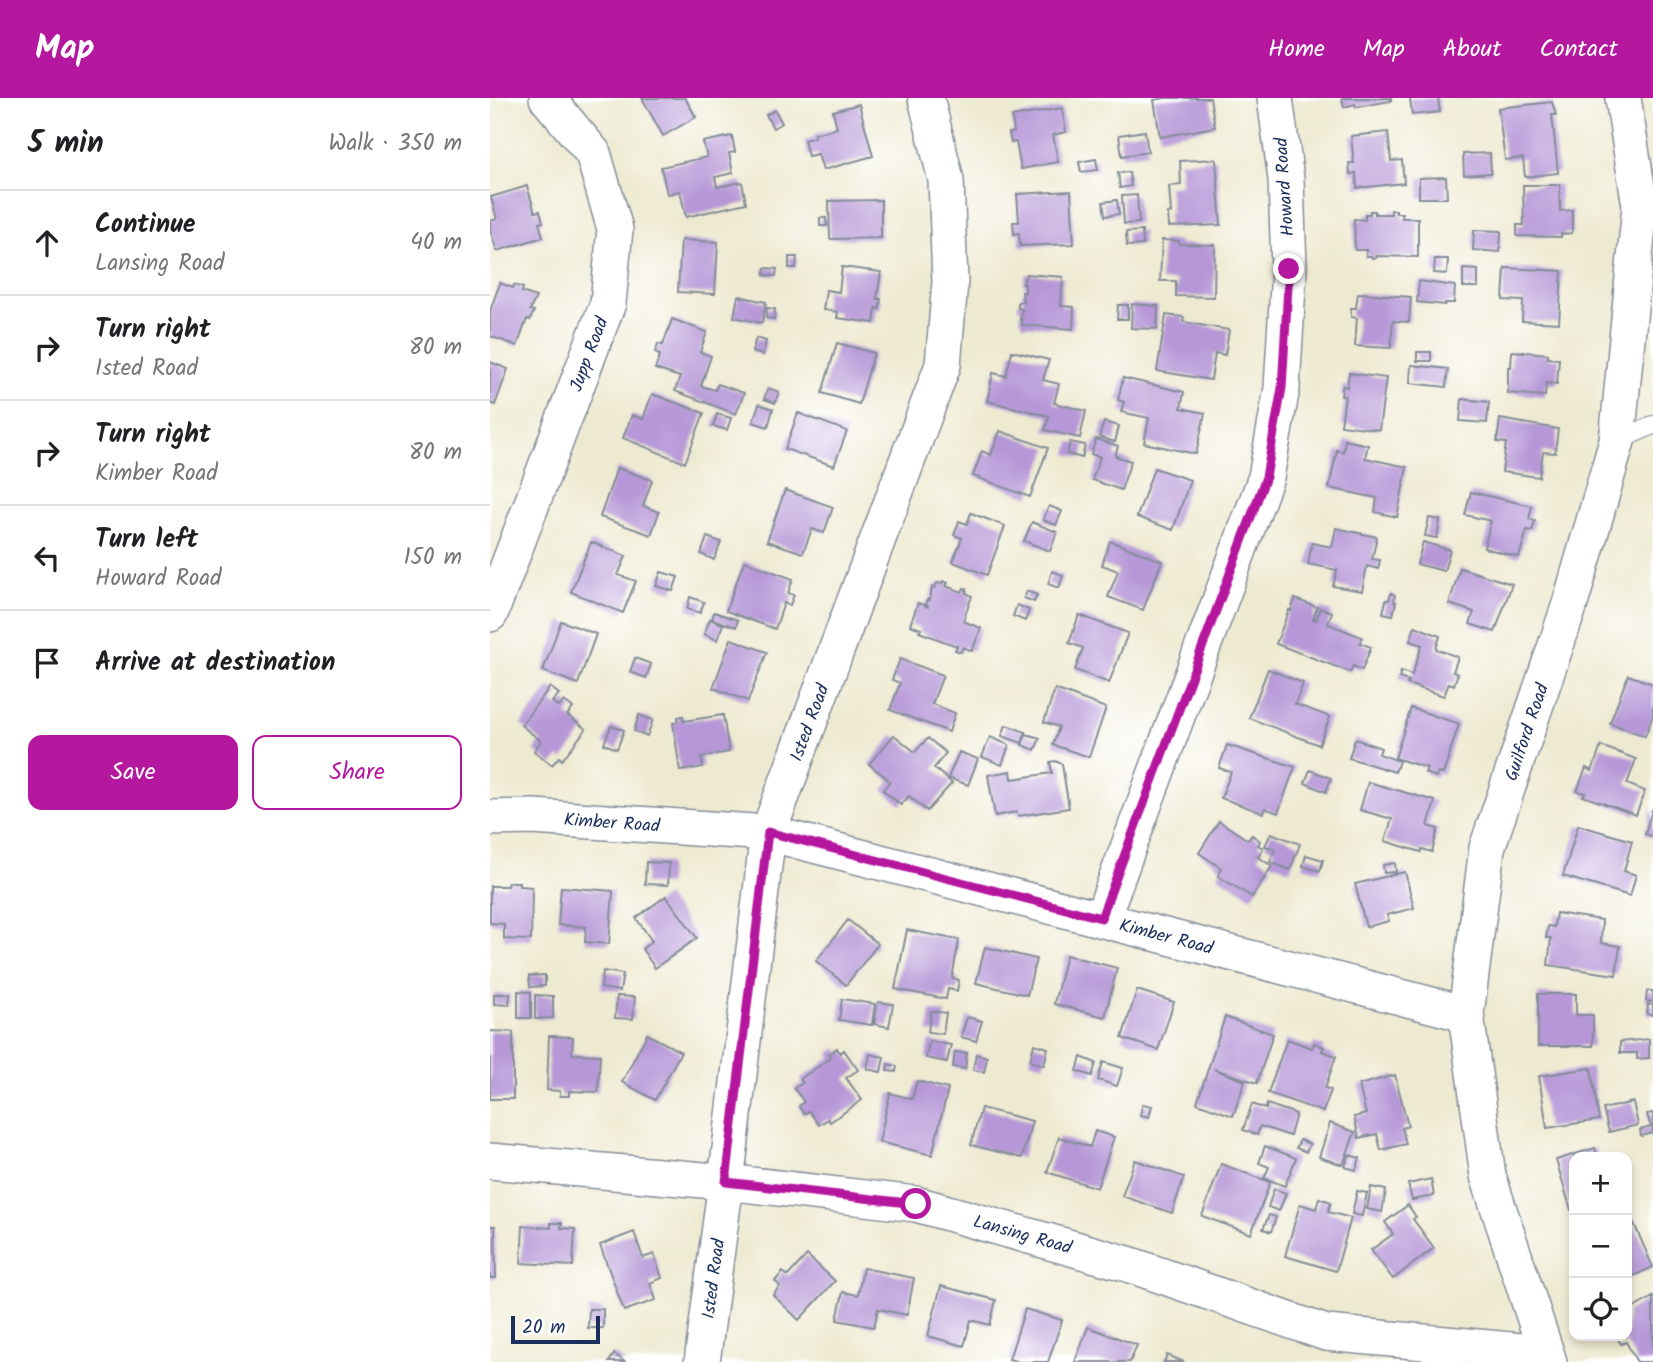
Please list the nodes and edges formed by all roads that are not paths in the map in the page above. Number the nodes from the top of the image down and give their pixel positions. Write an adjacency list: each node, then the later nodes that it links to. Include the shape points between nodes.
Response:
1 (547, 98): 8 (street, Jupp Road, via 593,153 615,229 608,303)
2 (926, 98): 10 (street, Isted Road, via 946,180 950,282 943,365)
3 (1275, 98): 11 (street, Howard Road, via 1286,179 1289,269 1282,388 1266,477)
4 (1623, 98): 5 (street, Guilford Road)
5 (1647, 216): 7 (street, Guilford Road)
6 (1653, 425): 7 (lane)
7 (1617, 441): 12 (street, Guilford Road, via 1570,604 1487,848)
8 (490, 614)
9 (490, 818): 10 (street, Kimber Road)
10 (768, 832): 11 (street, Kimber Road); 14 (street, Isted Road)
11 (1101, 918): 12 (street, Kimber Road)
12 (1466, 1014): 15 (street, Guilford Road, via 1488,1176)
13 (490, 1161): 14 (street, Lansing Road)
14 (726, 1182): 15 (street, Lansing Road, via 916,1204 1128,1264 1326,1333); 16 (street, Isted Road)
15 (1547, 1357)
16 (702, 1362)

